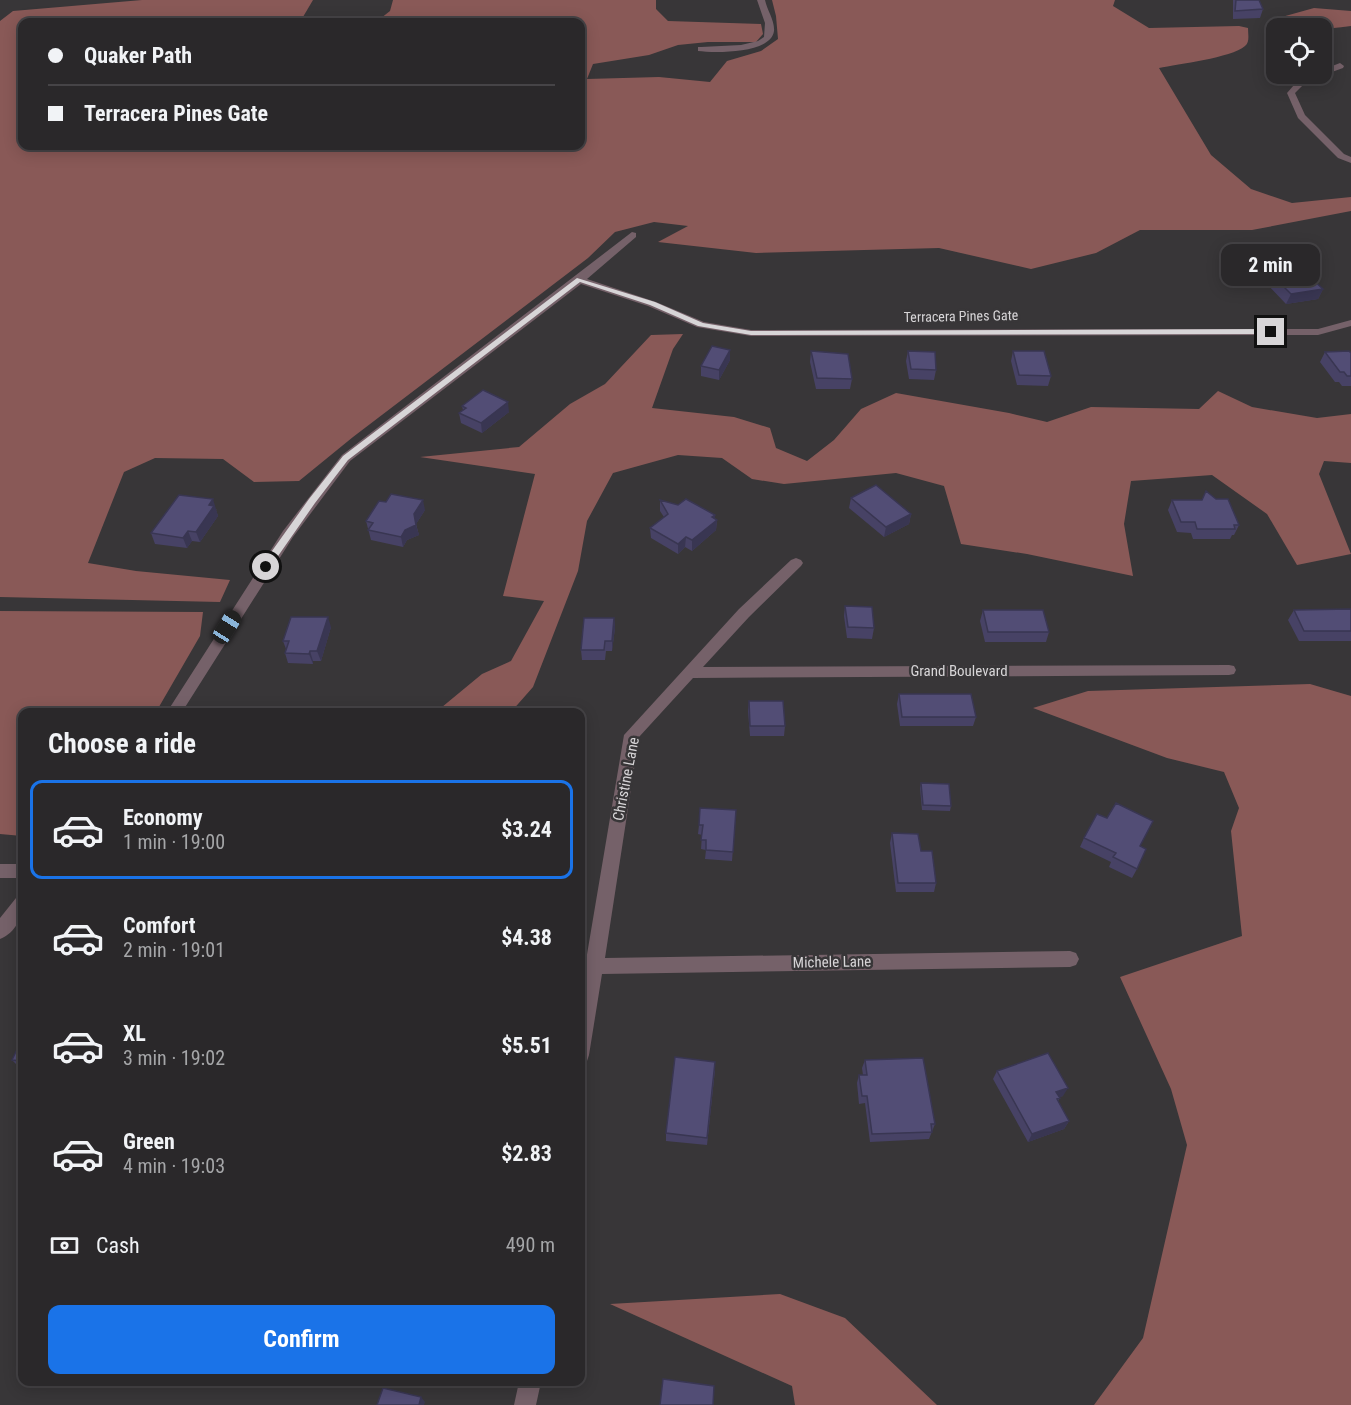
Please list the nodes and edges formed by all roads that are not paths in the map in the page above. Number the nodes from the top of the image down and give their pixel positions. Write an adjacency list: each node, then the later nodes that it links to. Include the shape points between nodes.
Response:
1 (760, 0): 2 (street, via 769,22 767,41 758,46)
2 (702, 49)
3 (1340, 66): 4 (street)
4 (1332, 69)
5 (1299, 84): 6 (street, via 1291,93 1301,116 1341,156)
6 (1351, 160)
7 (632, 235): 8 (street)
8 (579, 280): 9 (street, Terracera Pines Gate, via 701,325 751,333 1318,332); 13 (street, via 346,458 275,553)
9 (1351, 323)
10 (796, 563): 12 (street, Christine Lane)
11 (1229, 670): 12 (street, Grand Boulevard)
12 (689, 673): 19 (street, Christine Lane, via 632,735)
13 (177, 708)
14 (0, 871): 15 (street)
15 (18, 871)
16 (18, 908): 17 (street)
17 (0, 931)
18 (1070, 958): 19 (street, Michele Lane)
19 (594, 966): 20 (street, Christine Lane)
20 (585, 1024)
21 (529, 1386): 22 (street)
22 (525, 1405)

